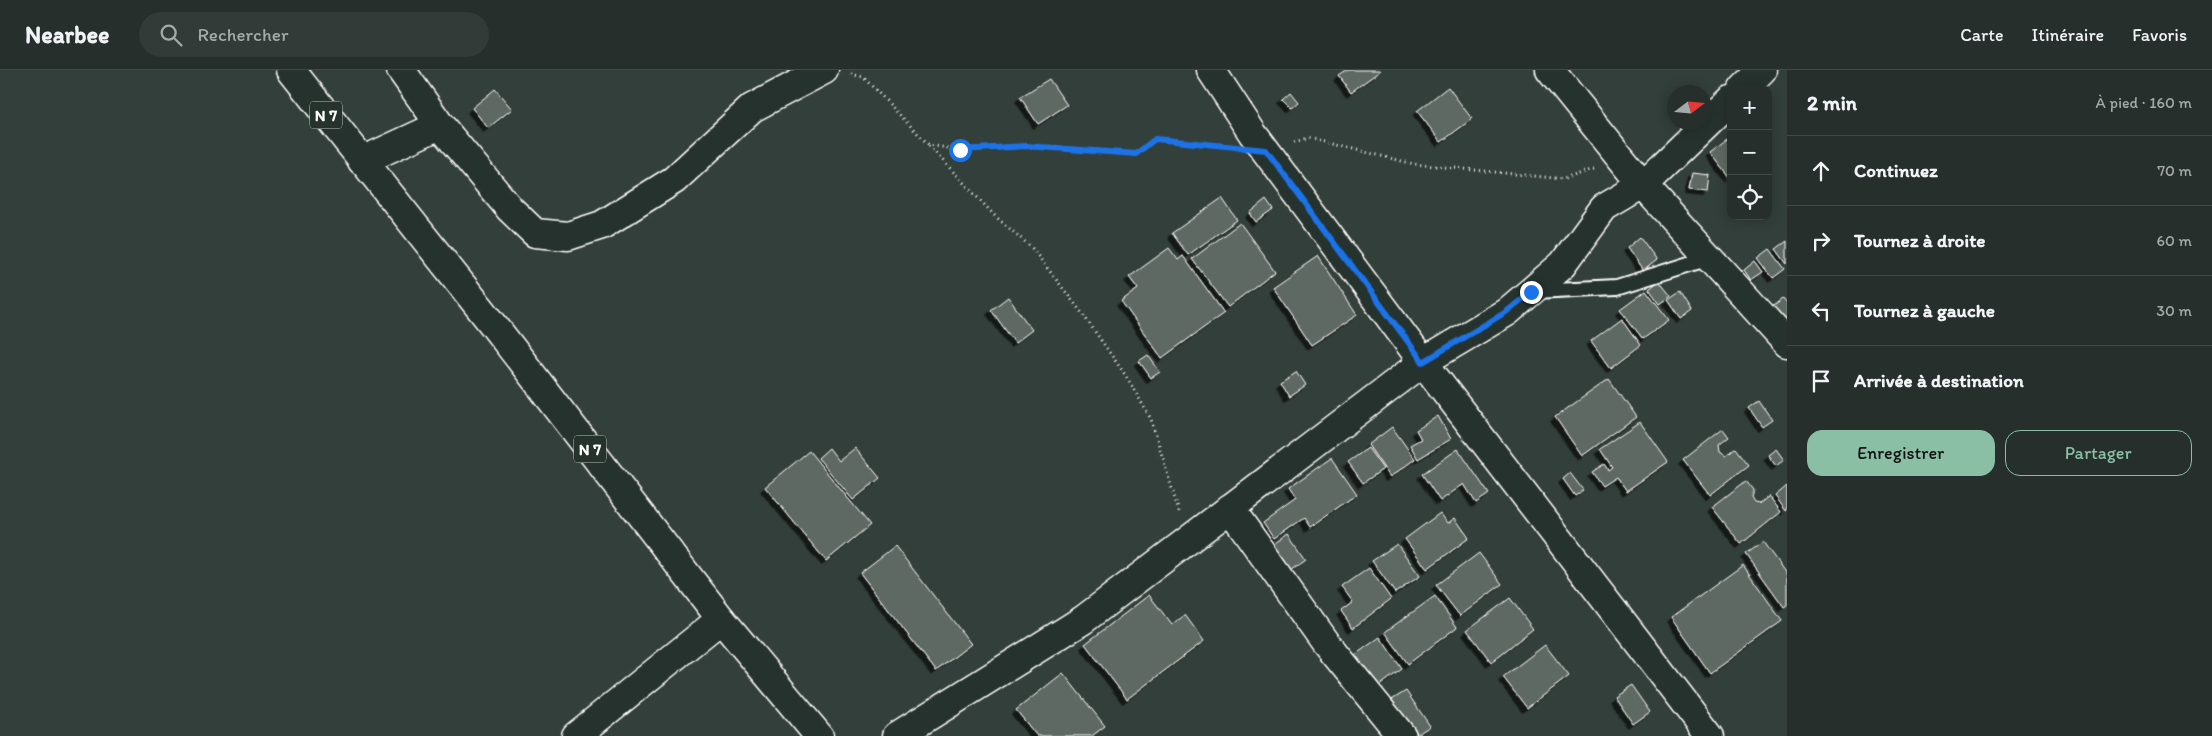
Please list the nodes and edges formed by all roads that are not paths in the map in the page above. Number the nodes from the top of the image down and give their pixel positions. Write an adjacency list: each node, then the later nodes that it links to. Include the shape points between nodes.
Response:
1 (291, 70): 10 (main road, N 7)
2 (401, 70): 9 (main road)
3 (1211, 70): 15 (main road)
4 (1550, 70): 11 (main road)
5 (1762, 70): 7 (main road)
6 (835, 71): 9 (main road, via 752,108 674,180 602,225 568,236 535,233 510,209)
7 (1747, 85)
8 (1727, 104): 11 (main road)
9 (440, 125): 10 (main road)
10 (362, 161): 17 (main road, N 7)
11 (1644, 185): 12 (main road); 13 (main road, via 1604,208 1564,264)
12 (1709, 258): 13 (lane, via 1617,287); 14 (main road)
13 (1531, 292): 15 (main road, via 1506,312)
14 (1787, 344)
15 (1423, 362): 16 (main road); 22 (main road)
16 (1230, 508): 20 (main road, via 1082,620); 21 (main road, via 1327,644)
17 (721, 619): 18 (main road); 19 (main road, N 7)
18 (576, 736)
19 (819, 736)
20 (897, 736)
21 (1402, 736)
22 (1710, 736)

